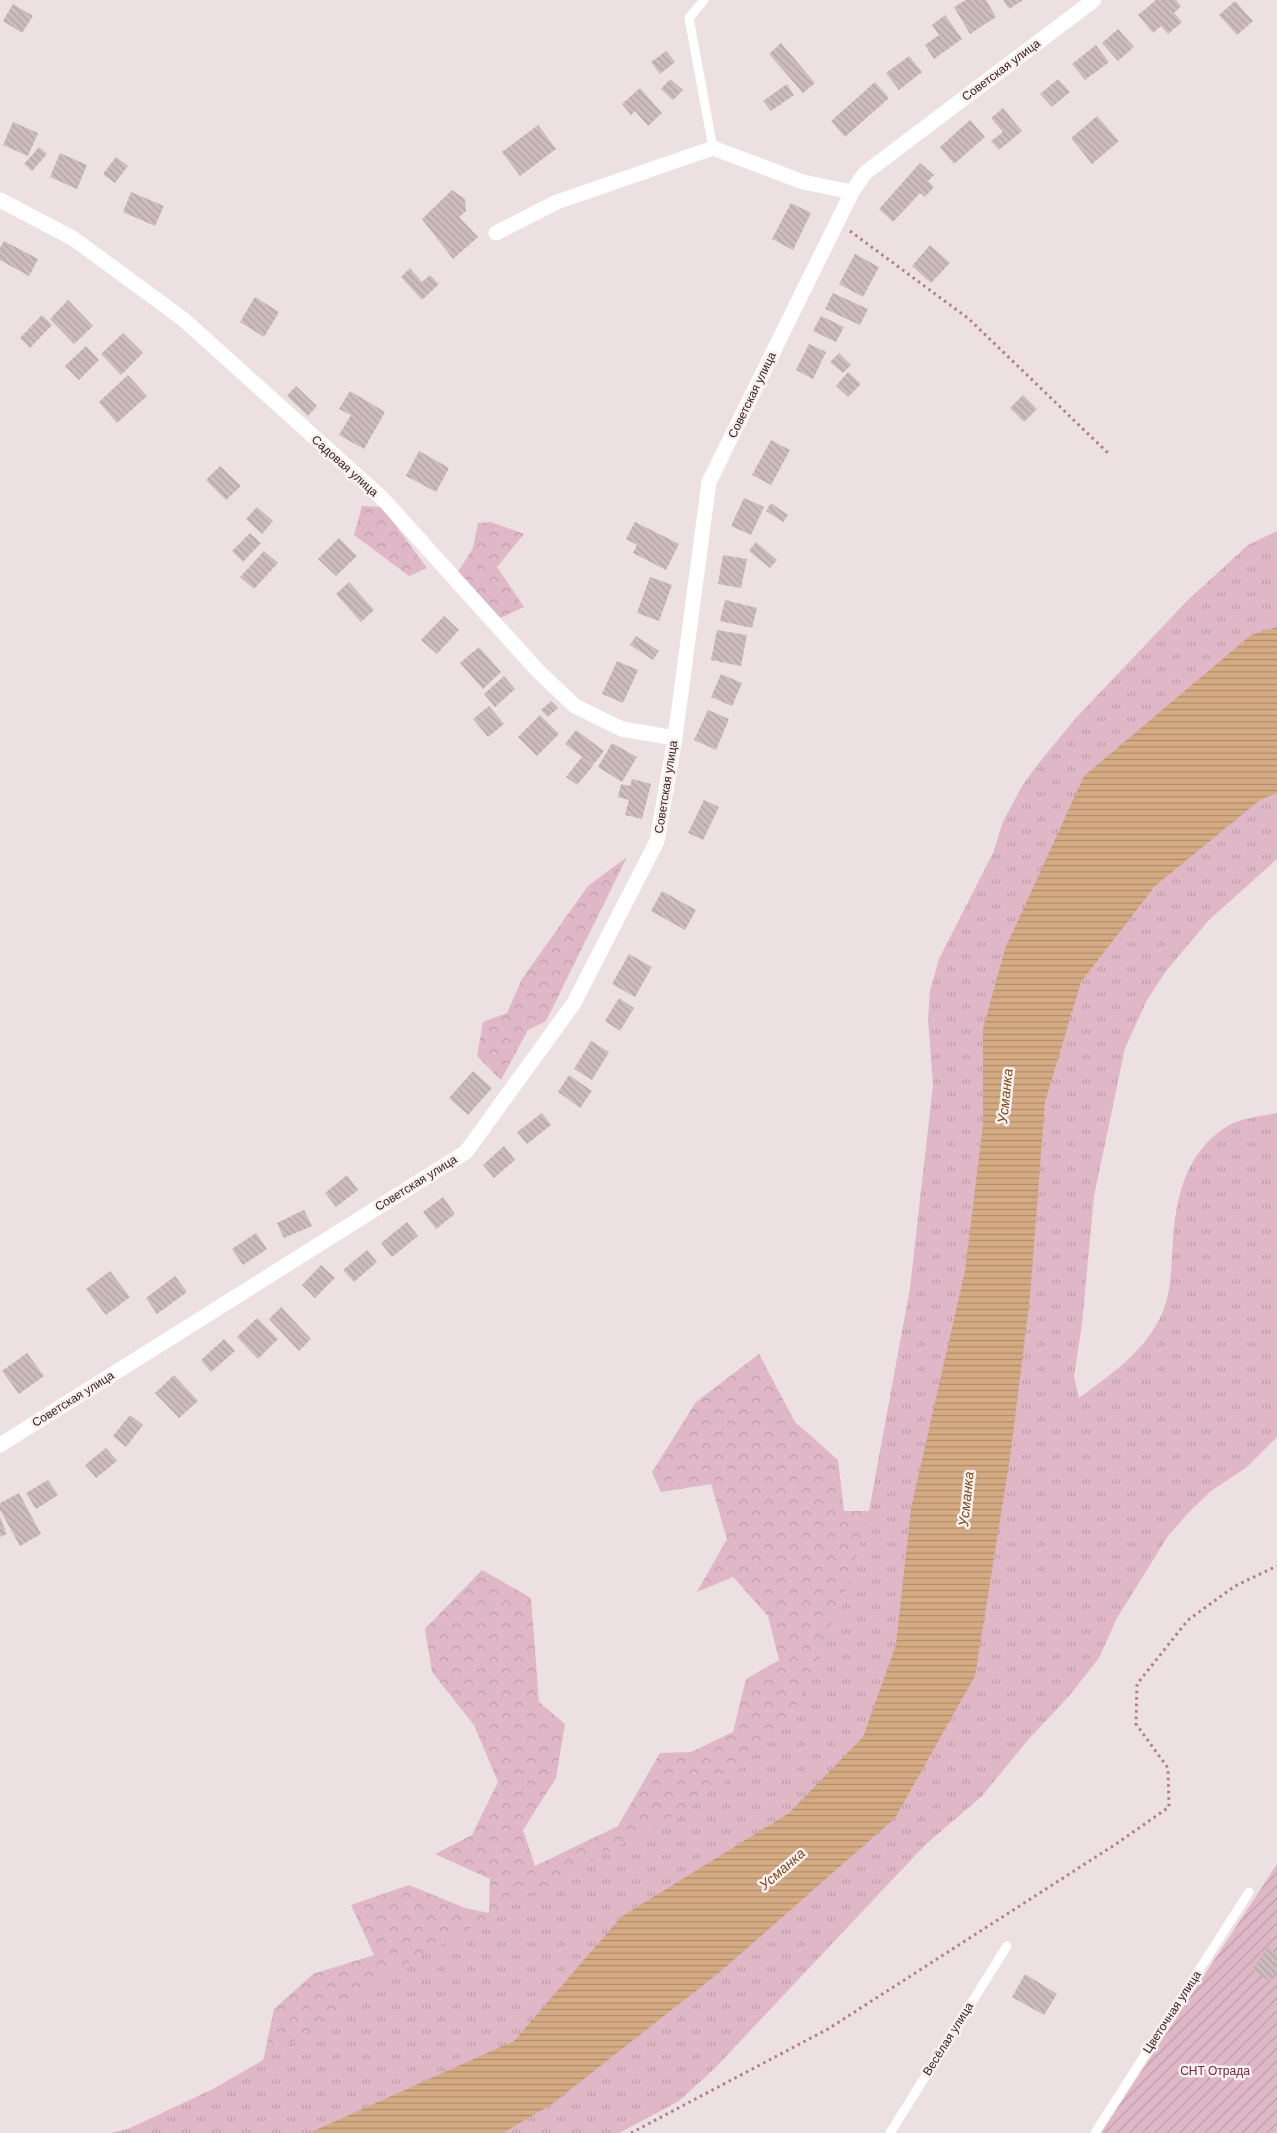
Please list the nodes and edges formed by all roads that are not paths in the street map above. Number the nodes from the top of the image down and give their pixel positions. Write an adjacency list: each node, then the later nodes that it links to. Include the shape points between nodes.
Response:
1 (704, 0): 3 (lane, via 689,18)
2 (1094, 0): 4 (street, Советская улица, via 865,173)
3 (713, 148): 4 (street, via 803,182); 6 (street, via 557,202)
4 (852, 192): 7 (street, Советская улица, via 709,482)
5 (0, 200): 7 (street, Садовая улица, via 74,240 183,318 382,498 538,671 575,706 622,729)
6 (496, 233)
7 (674, 738): 8 (street, Советская улица, via 657,842 574,1003 466,1152)
8 (0, 1445)
9 (1249, 1892): 12 (lane, Цветочная улица)
10 (1007, 1946): 11 (lane, Весёлая улица)
11 (890, 2133)
12 (1095, 2133)

